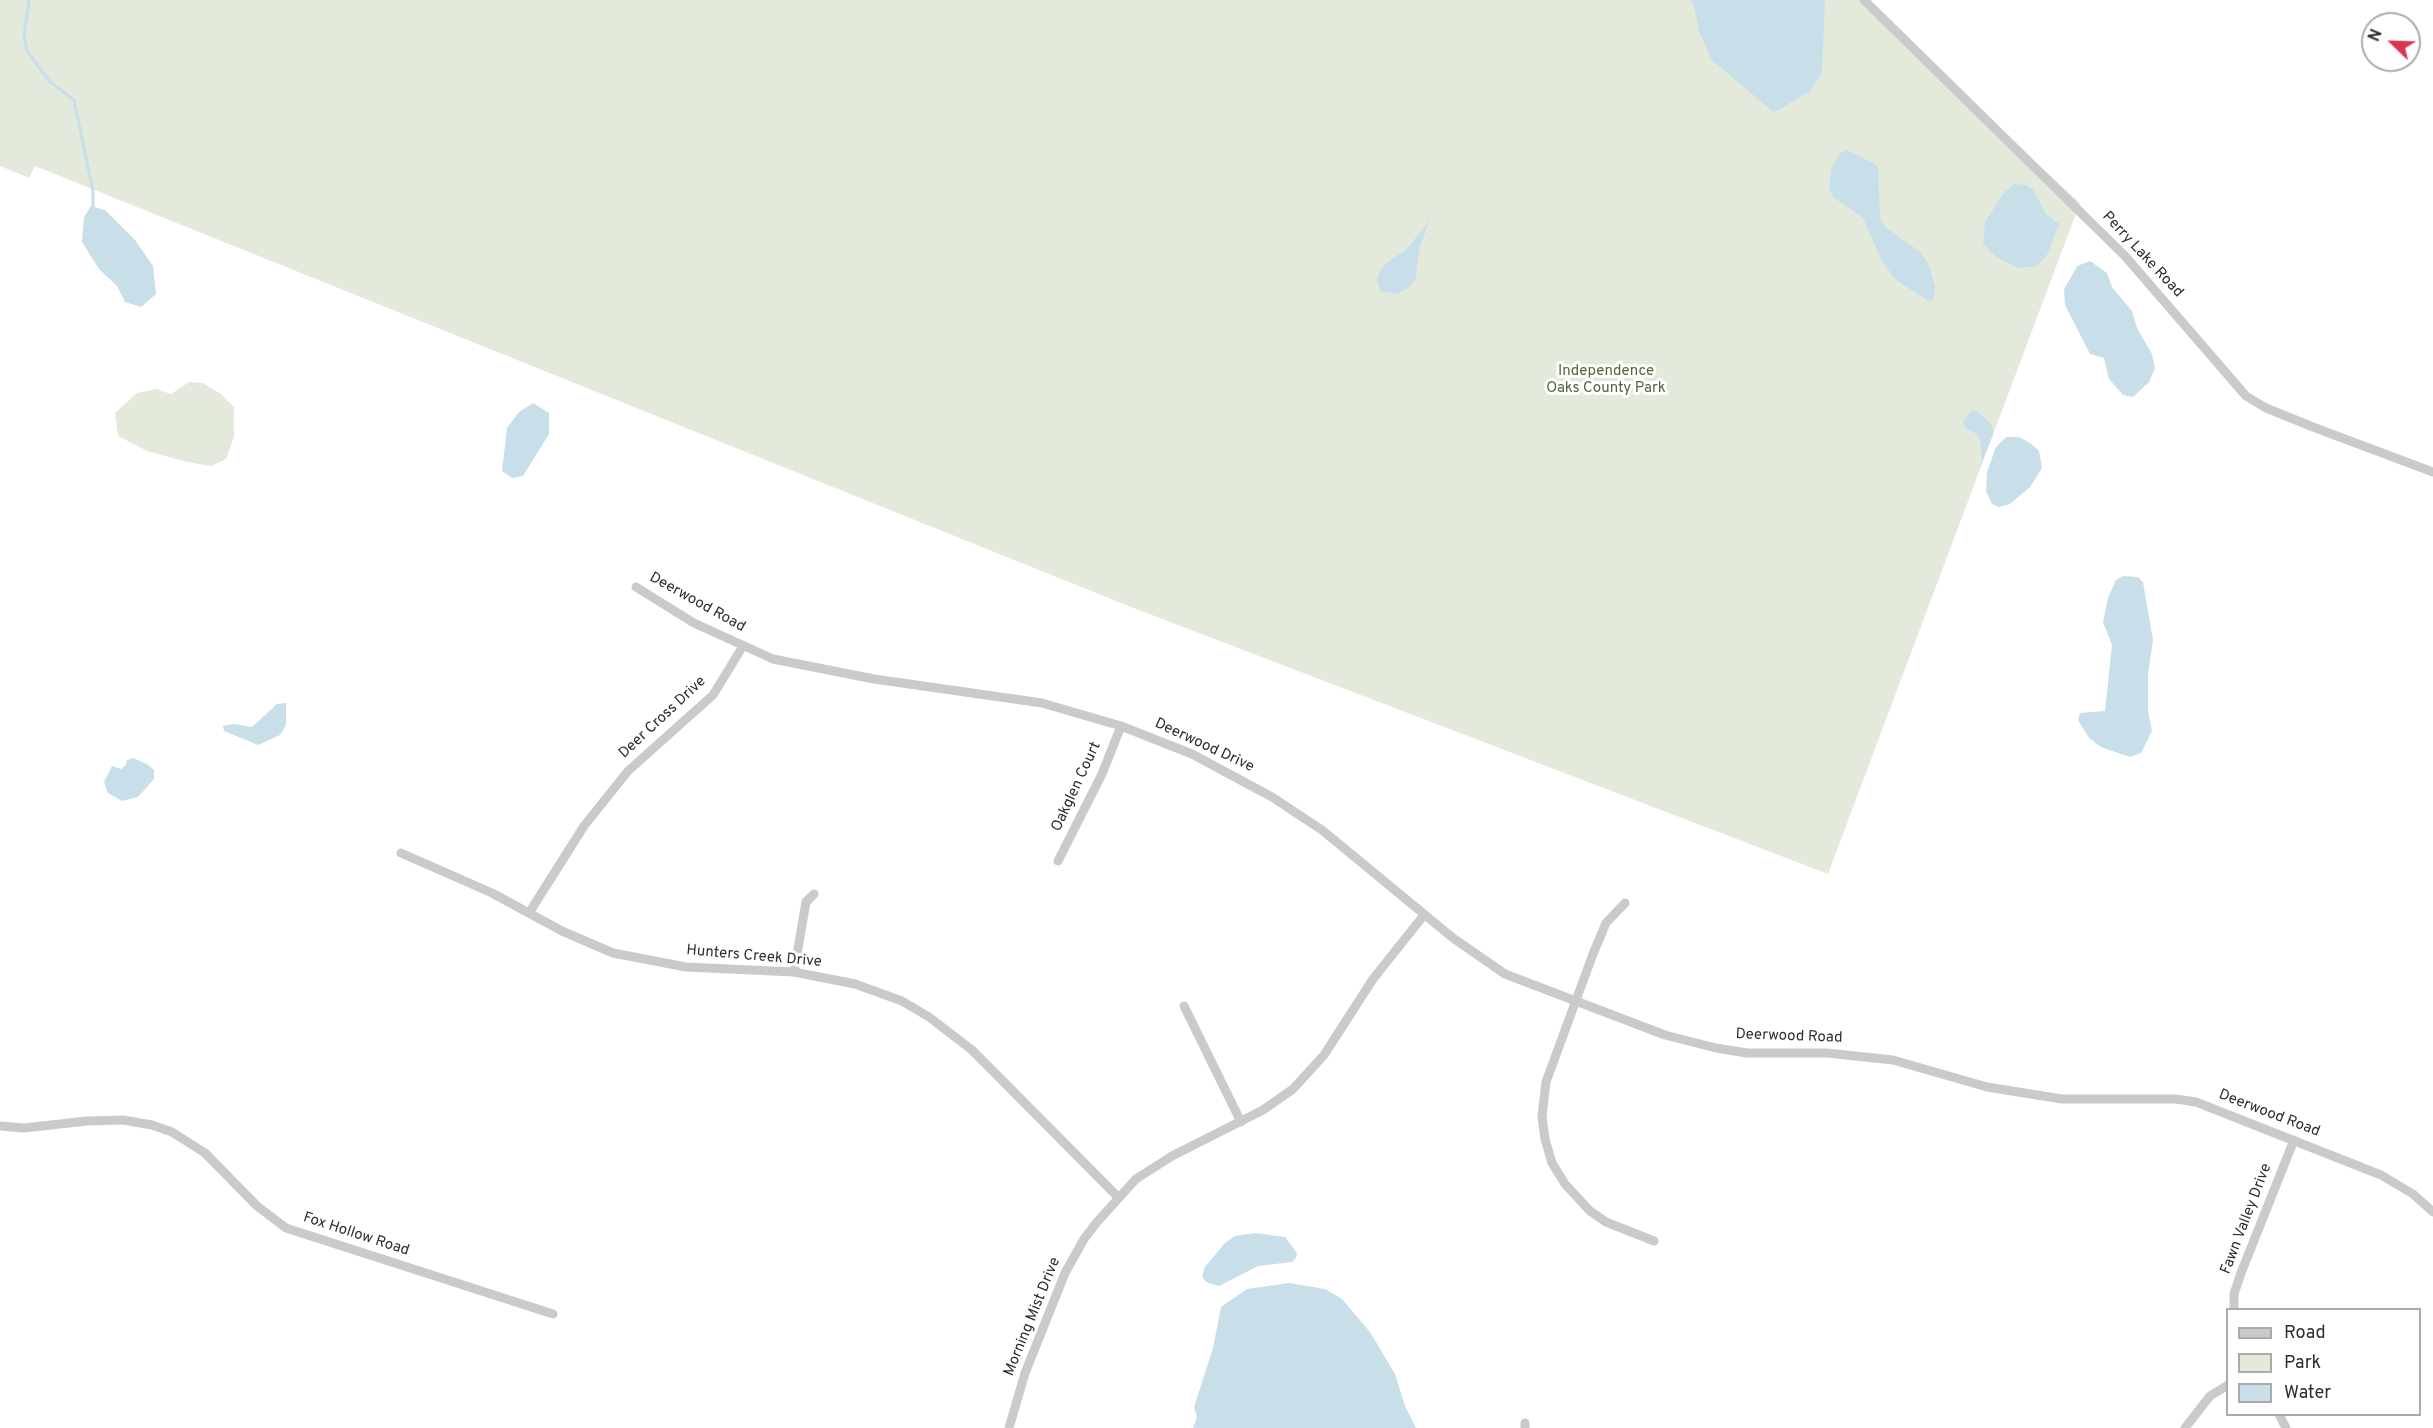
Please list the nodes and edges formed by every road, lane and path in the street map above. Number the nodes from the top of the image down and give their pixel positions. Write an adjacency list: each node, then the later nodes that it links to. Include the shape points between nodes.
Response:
1 (1864, 0): 2 (street, Perry Lake Road, via 2117,248 2246,396 2266,408)
2 (2433, 472)
3 (636, 587): 4 (street, Deerwood Road)
4 (743, 646): 5 (street, Deerwood Drive, via 782,661 874,679 1042,703); 10 (street, Deer Cross Drive, via 713,695 653,746 613,789)
5 (1121, 726): 7 (street, Oakglen Court, via 1102,774); 11 (street, Deerwood Drive, via 1192,754 1272,796 1322,830)
6 (401, 853): 10 (street, Hunters Creek Drive)
7 (1058, 861)
8 (814, 894): 12 (street, via 806,902)
9 (1625, 903): 13 (street, via 1606,923)
10 (529, 913): 12 (street, Hunters Creek Drive, via 613,953 686,966)
11 (1424, 915): 13 (street, Deerwood Road, via 1505,974); 15 (street, via 1373,979 1312,1070 1293,1089)
12 (794, 972): 18 (street, Hunters Creek Drive, via 855,984 902,1001 929,1017 997,1074)
13 (1575, 1002): 17 (street, Deerwood Road, via 1665,1035 1747,1053 1883,1058 1987,1087 2062,1099 2196,1102); 20 (street, via 1543,1098 1545,1140 1552,1163 1590,1211 1616,1227)
14 (1184, 1006): 15 (street)
15 (1241, 1122): 18 (street, Morning Mist Drive, via 1172,1156 1136,1179)
16 (0, 1126): 22 (street, Fox Hollow Road, via 24,1128 123,1120 153,1125 205,1153 257,1206 286,1228)
17 (2294, 1140): 19 (street, Deerwood Road, via 2381,1175 2413,1194); 21 (street, Fawn Valley Drive, via 2241,1273)
18 (1119, 1198): 24 (street, Morning Mist Drive, via 1084,1239 1065,1273 1025,1373)
19 (2433, 1212)
20 (1654, 1241)
21 (2234, 1308)
22 (553, 1314)
23 (2226, 1386): 25 (street, via 2210,1396)
24 (1009, 1428)
25 (2185, 1428)

